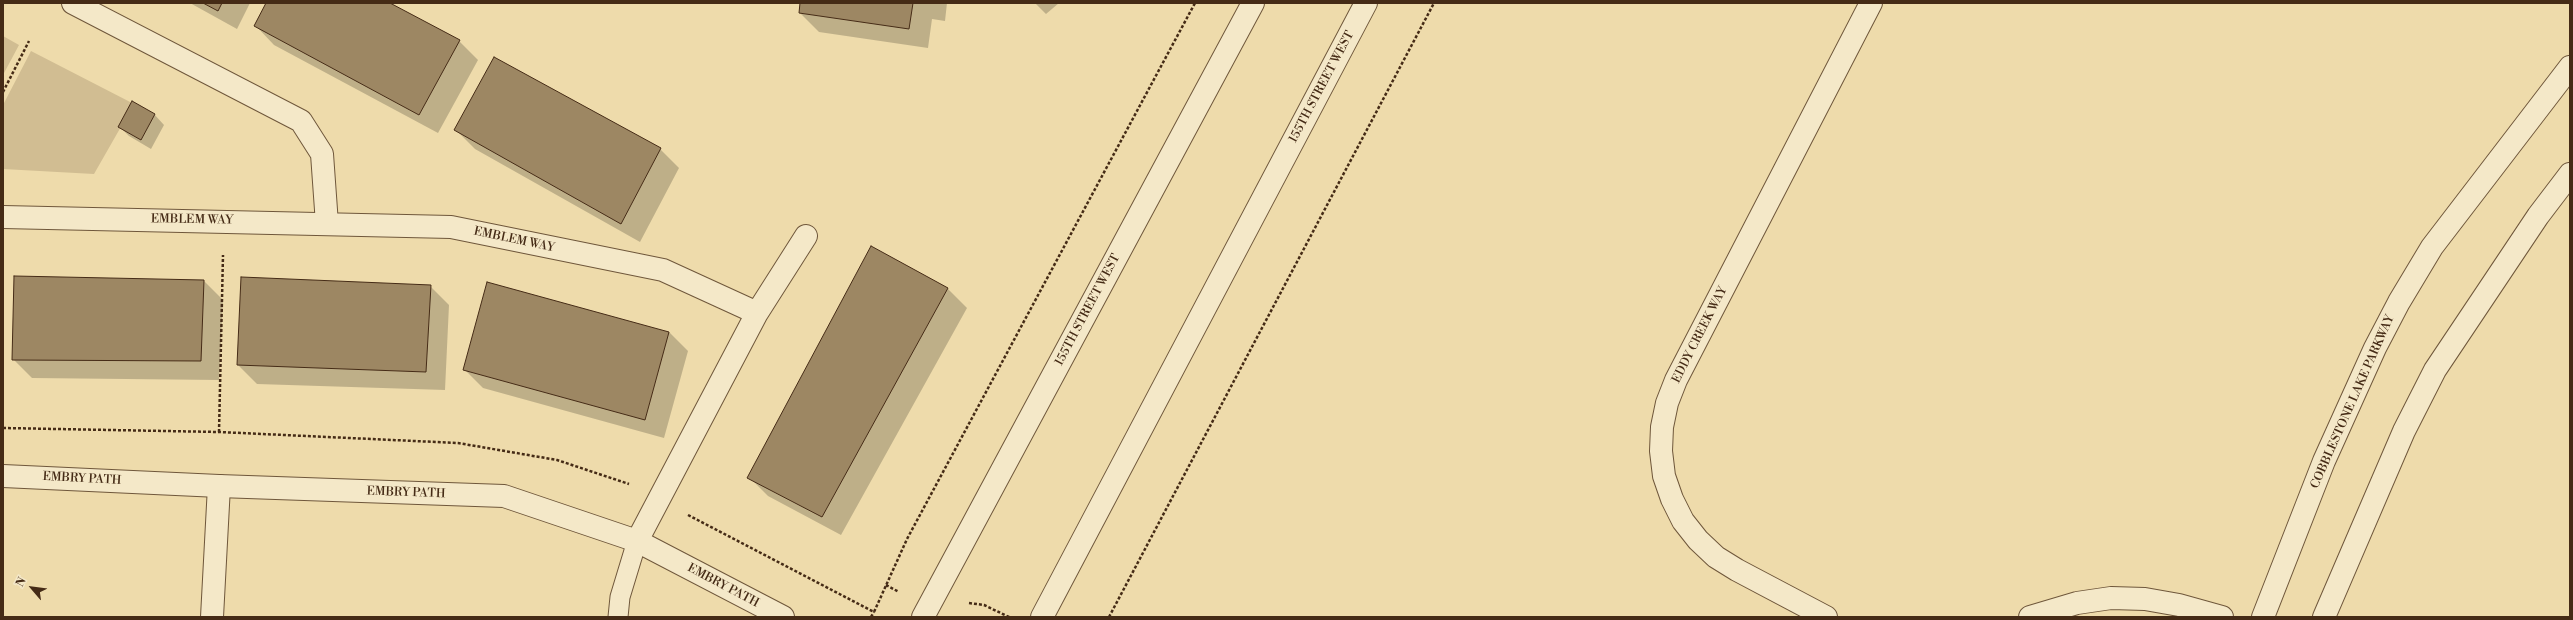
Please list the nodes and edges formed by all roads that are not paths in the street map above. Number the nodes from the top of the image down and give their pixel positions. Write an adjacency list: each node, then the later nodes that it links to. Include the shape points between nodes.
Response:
1 (73, 3): 8 (street, via 301,121 322,154)
2 (1253, 3): 17 (street, 155TH STREET WEST)
3 (1366, 3): 18 (street, 155TH STREET WEST)
4 (1871, 3): 19 (street, EDDY CREEK WAY, via 1676,380 1667,403 1662,427 1664,476 1680,516 1698,540 1716,557 1736,570)
5 (2570, 66): 22 (street, COBBLESTONE LAKE PARKWAY, via 2432,247 2399,302 2324,460)
6 (2570, 174): 23 (street, via 2538,216 2435,370 2401,438)
7 (3, 217): 8 (street, EMBLEM WAY)
8 (326, 224): 10 (street, EMBLEM WAY, via 451,227 663,270)
9 (806, 236): 10 (street)
10 (757, 313): 13 (street)
11 (3, 476): 12 (street, EMBRY PATH)
12 (219, 486): 13 (street, EMBRY PATH, via 504,496); 14 (street)
13 (637, 541): 15 (lane, via 620,597); 16 (street, EMBRY PATH)
14 (212, 617)
15 (618, 617)
16 (783, 617)
17 (923, 617)
18 (1042, 617)
19 (1826, 617)
20 (2030, 617): 21 (street, via 2077,602 2111,598 2145,599)
21 (2222, 617)
22 (2263, 617)
23 (2324, 617)

